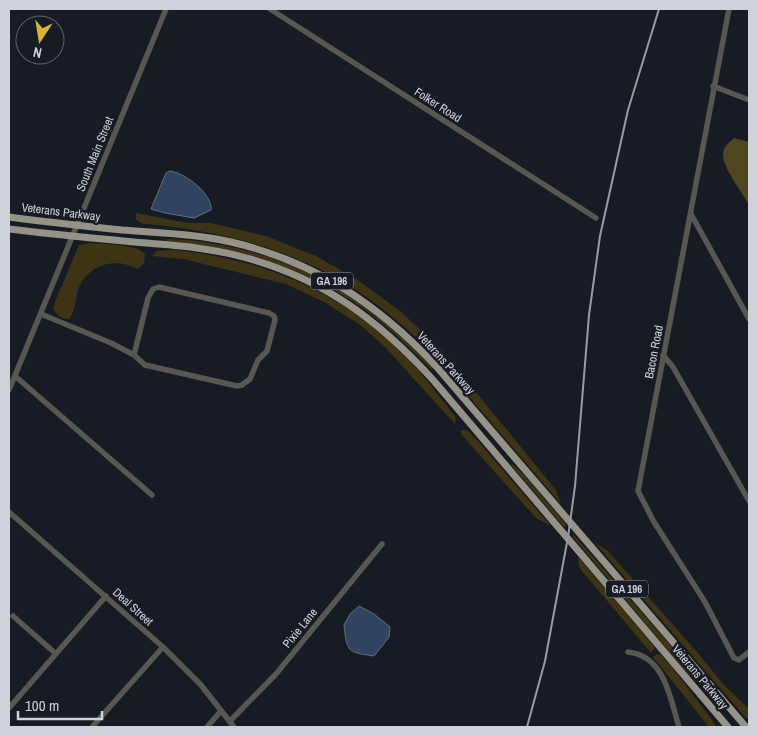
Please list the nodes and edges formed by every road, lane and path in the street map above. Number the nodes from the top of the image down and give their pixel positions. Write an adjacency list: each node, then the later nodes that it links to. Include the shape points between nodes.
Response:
1 (166, 9): 9 (street, South Main Street)
2 (270, 9): 8 (street, Folker Road)
3 (729, 9): 4 (street, Bacon Road)
4 (713, 86): 5 (street); 6 (street, Bacon Road)
5 (749, 100)
6 (691, 214): 13 (street); 15 (street, Bacon Road)
7 (9, 217): 9 (main road, Veterans Parkway / GA 196)
8 (596, 218)
9 (76, 226): 11 (street, South Main Street); 35 (main road, Veterans Parkway / GA 196, via 184,235 247,246 309,269 372,306 413,341 436,366)
10 (9, 229): 11 (main road, Veterans Parkway / GA 196)
11 (72, 236): 12 (street, South Main Street); 34 (main road, Veterans Parkway / GA 196, via 199,248 244,257 305,279 365,315 405,349 434,381)
12 (41, 314): 14 (street); 16 (street, South Main Street)
13 (749, 319)
14 (134, 355): 14 (street, via 145,365 242,386 267,351 275,324 274,316 159,287 153,289 148,298)
15 (664, 355): 19 (street); 26 (street, Bacon Road, via 638,490 654,522 705,602 734,658 739,660)
16 (15, 376): 17 (street, South Main Street); 18 (street)
17 (9, 390)
18 (152, 495)
19 (749, 501)
20 (9, 512): 22 (street, Deal Street)
21 (382, 544): 30 (street, Pixie Lane)
22 (106, 596): 24 (street, Deal Street); 27 (street)
23 (13, 616): 27 (street)
24 (163, 647): 29 (street, Deal Street, via 201,685); 31 (street)
25 (628, 652): 33 (street, via 648,658 657,668)
26 (749, 652)
27 (56, 653): 28 (street)
28 (9, 708)
29 (221, 711): 30 (street, Deal Street); 32 (street)
30 (232, 724)
31 (92, 727)
32 (207, 727)
33 (679, 727)
34 (728, 727)
35 (746, 727)

